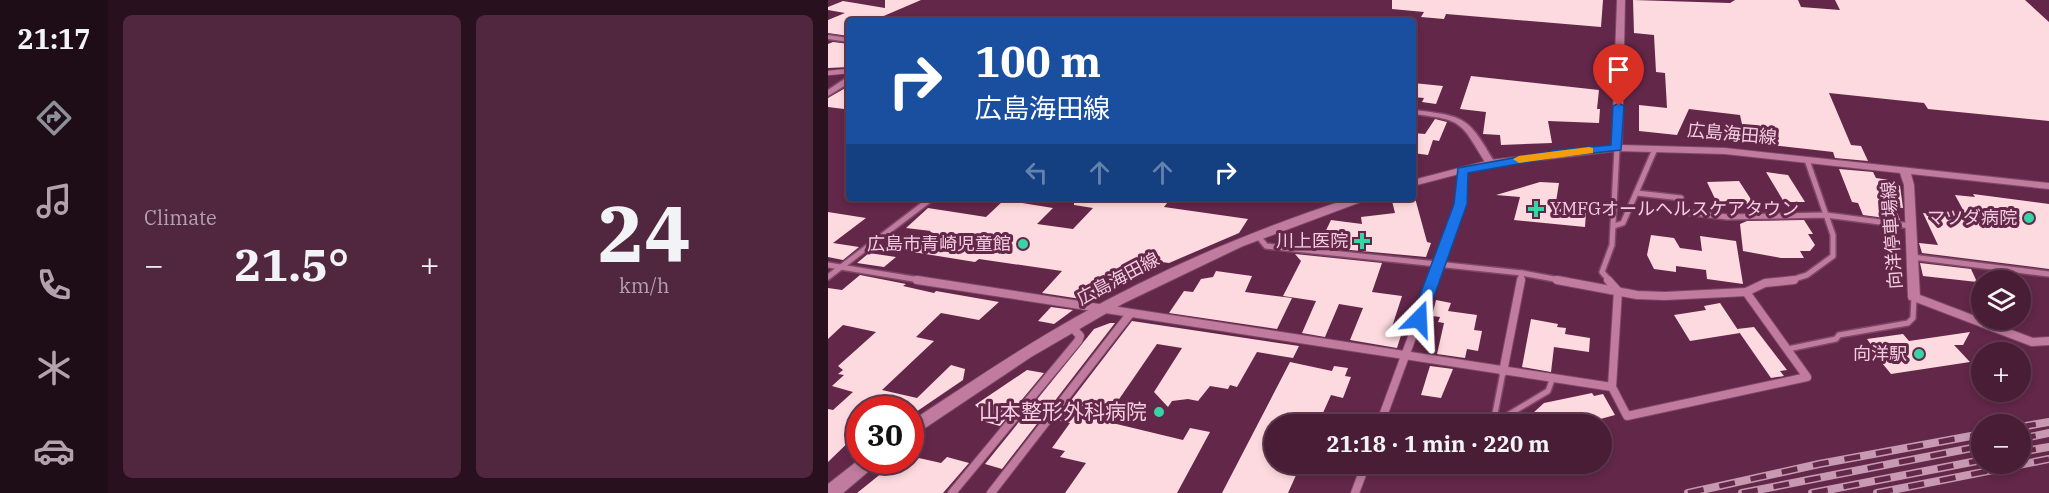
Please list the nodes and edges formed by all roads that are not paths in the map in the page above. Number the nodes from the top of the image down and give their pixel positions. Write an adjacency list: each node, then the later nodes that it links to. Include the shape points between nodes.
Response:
1 (1621, 0): 9 (main road)
2 (828, 36): 3 (street)
3 (846, 39)
4 (846, 71): 5 (street)
5 (828, 73)
6 (846, 82): 7 (street)
7 (828, 94)
8 (1416, 112): 12 (street, via 1462,120 1472,130)
9 (1617, 148): 10 (main road, 広島海田線); 12 (main road, 広島海田線); 21 (street)
10 (1655, 149): 11 (main road, 広島海田線, via 1725,151); 17 (street)
11 (1807, 160): 14 (main road, 広島海田線); 20 (street)
12 (1490, 164): 13 (main road, 広島海田線)
13 (1462, 170): 15 (main road, 広島海田線); 25 (street, via 1461,204)
14 (1905, 171): 16 (main road, 広島海田線); 22 (main road, 向洋停車場線)
15 (1416, 182)
16 (2049, 186)
17 (1637, 193): 20 (street, via 1681,198 1684,212 1727,218); 21 (street, via 1623,223)
18 (928, 201): 27 (street)
19 (1354, 201): 23 (main road, 広島海田線)
20 (1826, 215): 22 (street); 32 (street, via 1833,235 1833,256 1807,275 1765,283)
21 (1614, 226): 31 (street, via 1602,272)
22 (1911, 226): 24 (main road, 向洋停車場線)
23 (1258, 236): 25 (street, via 1266,246); 34 (main road, 広島海田線, via 1182,267)
24 (1912, 257): 29 (street); 33 (main road, 向洋停車場線)
25 (1440, 263): 28 (street); 39 (street)
26 (828, 265): 27 (street)
27 (841, 267): 30 (street); 34 (street)
28 (1522, 273): 31 (street); 40 (street)
29 (2049, 274)
30 (828, 277)
31 (1618, 291): 32 (street, via 1665,296); 42 (street)
32 (1746, 292): 38 (street)
33 (1914, 297): 37 (street, via 2032,342); 38 (lane, via 1913,318 1908,323 1839,334 1836,339)
34 (1101, 310): 35 (street); 36 (main road, 広島海田線)
35 (1130, 314): 39 (street); 49 (street)
36 (1072, 326): 44 (main road, 広島海田線); 48 (street, via 1080,336 1078,341)
37 (2049, 341)
38 (1788, 349): 42 (street, via 1807,377 1627,416)
39 (1404, 357): 40 (street); 43 (street)
40 (1503, 372): 41 (street); 41 (lane, via 1493,424 1548,391)
41 (1552, 380): 42 (street)
42 (1612, 387)
43 (1384, 414)
44 (924, 422)
45 (853, 474): 47 (main road)
46 (1362, 474): 50 (street)
47 (830, 493)
48 (952, 493)
49 (991, 493)
50 (1355, 493)

